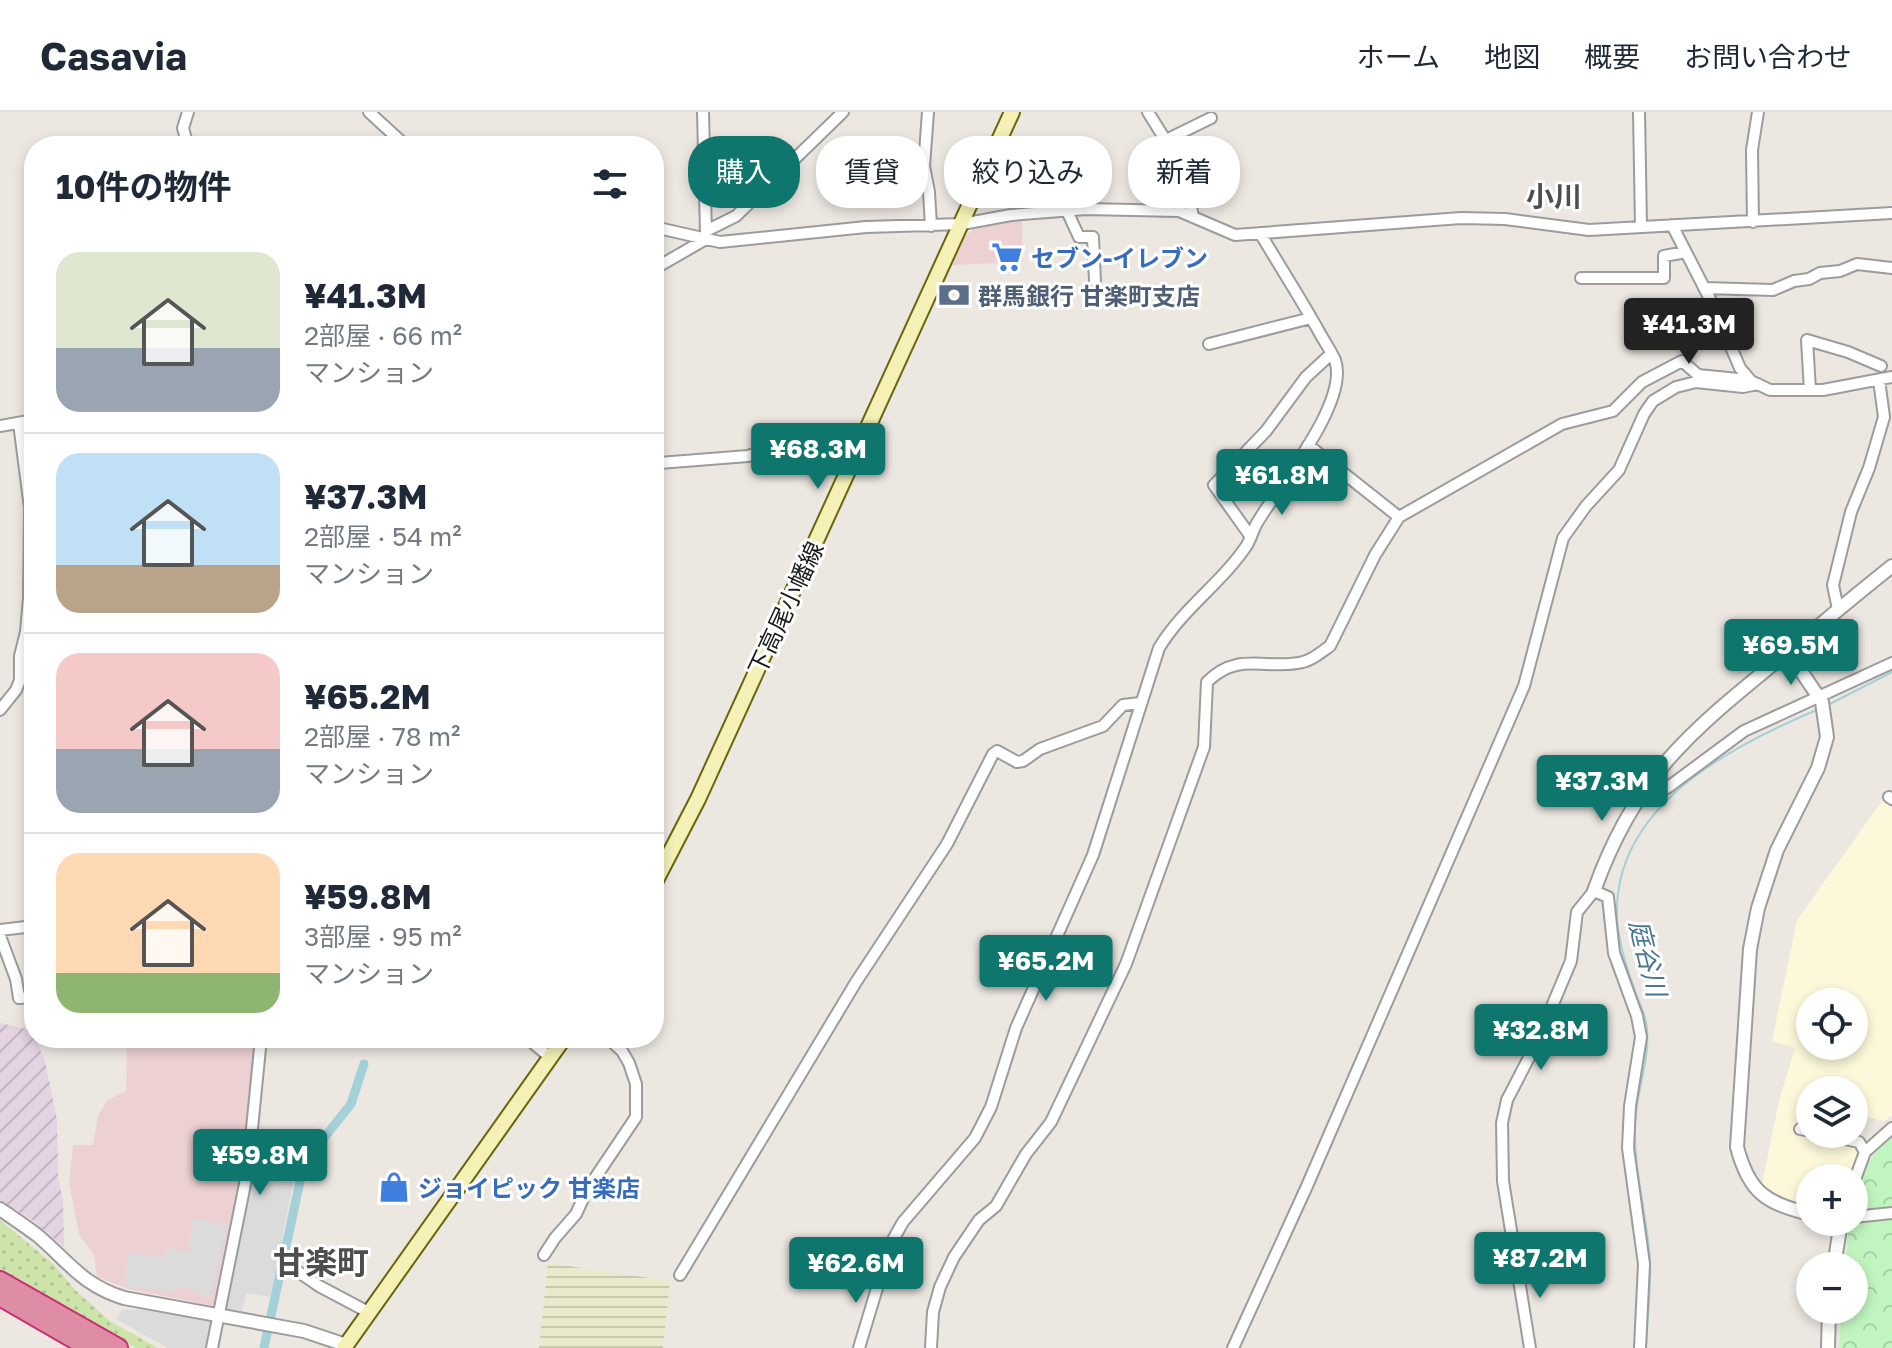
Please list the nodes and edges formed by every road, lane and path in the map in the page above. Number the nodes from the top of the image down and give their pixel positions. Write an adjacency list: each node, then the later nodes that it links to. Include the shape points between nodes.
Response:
1 (188, 112): 11 (street)
2 (369, 112): 12 (street)
3 (703, 112): 26 (street)
4 (843, 112): 26 (street, via 745,208)
5 (928, 112): 22 (street, via 924,166)
6 (1012, 112): 20 (main road, 下高尾小幡線)
7 (1148, 112): 13 (street)
8 (1639, 112): 23 (street)
9 (1758, 112): 19 (street, via 1752,150)
10 (1211, 118): 14 (street)
11 (185, 136)
12 (395, 136)
13 (1163, 136)
14 (1174, 136)
15 (1191, 208): 18 (street)
16 (1067, 211): 18 (street, via 1179,211); 20 (street); 31 (street, via 1079,237 1093,237)
17 (1892, 213): 19 (street)
18 (1193, 217): 25 (street, via 1235,235)
19 (1753, 222): 21 (street)
20 (962, 224): 22 (street); 45 (main road, 下高尾小幡線)
21 (1672, 225): 23 (street); 27 (street)
22 (931, 226): 26 (street, via 866,227 741,241)
23 (1641, 226): 25 (street, via 1589,230 1461,218)
24 (664, 229): 26 (street)
25 (1260, 233): 33 (street)
26 (706, 235): 28 (street)
27 (1686, 252): 30 (street, via 1664,256 1664,278); 32 (street)
28 (664, 262)
29 (1892, 268): 32 (street, via 1857,264 1773,290)
30 (1581, 278)
31 (1095, 281)
32 (1704, 288): 39 (street, via 1740,368)
33 (1311, 318): 34 (street); 35 (street)
34 (1209, 344)
35 (1331, 354): 46 (street, via 1335,390); 50 (street, via 1214,485)
36 (1881, 366): 41 (street, via 1807,340)
37 (1892, 377): 38 (street)
38 (1879, 380): 41 (street); 52 (street, via 1884,417 1833,585)
39 (1758, 384): 40 (street); 41 (street, via 1770,390)
40 (1743, 387): 49 (street, via 1738,379 1698,375 1682,361 1642,382 1613,411 1562,424); 92 (street, via 1696,382 1653,401 1619,470 1563,538 1524,686)
41 (1810, 390)
42 (24, 422): 43 (street)
43 (19, 423): 44 (street); 47 (street)
44 (0, 426)
45 (862, 440): 48 (street, via 792,442 748,456); 60 (main road, 下高尾小幡線)
46 (1308, 445): 49 (street); 50 (street)
47 (24, 462)
48 (664, 463)
49 (1399, 517): 91 (street, via 1330,646 1301,663 1224,668 1207,682 1204,747 1126,964 1051,1122 996,1206 979,1220 954,1257 933,1312)
50 (1251, 537): 56 (street, via 1171,628)
51 (1892, 566): 52 (street)
52 (1838, 609): 54 (street)
53 (24, 640): 58 (street, via 20,680)
54 (1788, 652): 57 (street); 59 (street, via 1711,715)
55 (1892, 663): 57 (street)
56 (1140, 703): 80 (street, via 1123,705 1103,726 1040,749 1023,761 993,754 947,844 856,982); 90 (street, via 1093,855 1016,1028 991,1107 975,1138 903,1222 881,1271)
57 (1822, 704): 59 (street, via 1737,735 1670,786); 75 (street, via 1827,737 1822,757 1777,850 1750,949 1737,1147 1747,1179 1763,1198)
58 (0, 710)
59 (1652, 777): 61 (street, via 1620,828)
60 (664, 865)
61 (1594, 891): 93 (street, via 1577,912 1571,961 1507,1100 1502,1123 1503,1181); 94 (street, via 1608,897 1614,953 1641,1037 1628,1139 1644,1264)
62 (24, 928): 63 (street)
63 (0, 933): 64 (street, via 19,998)
64 (24, 998)
65 (260, 1048): 84 (street, via 248,1169)
66 (539, 1048): 69 (street)
67 (558, 1048): 69 (main road)
68 (619, 1048): 78 (street, via 636,1084 636,1117)
69 (551, 1058): 83 (main road)
70 (1892, 1128): 72 (street)
71 (1863, 1148): 72 (street)
72 (1865, 1152): 73 (street)
73 (1861, 1164)
74 (0, 1209): 84 (street, via 102,1291)
75 (1796, 1209)
76 (1892, 1213): 77 (street)
77 (1868, 1216)
78 (544, 1255)
79 (287, 1264): 83 (street)
80 (680, 1275)
81 (0, 1281): 88 (highway)
82 (0, 1296): 87 (highway)
83 (370, 1313): 86 (main road)
84 (219, 1315): 86 (street, via 304,1331); 89 (street)
85 (1829, 1324): 95 (street)
86 (345, 1347)
87 (90, 1348)
88 (118, 1348)
89 (212, 1348)
90 (859, 1348)
91 (931, 1348)
92 (1233, 1348)
93 (1530, 1348)
94 (1640, 1348)
95 (1828, 1348)

